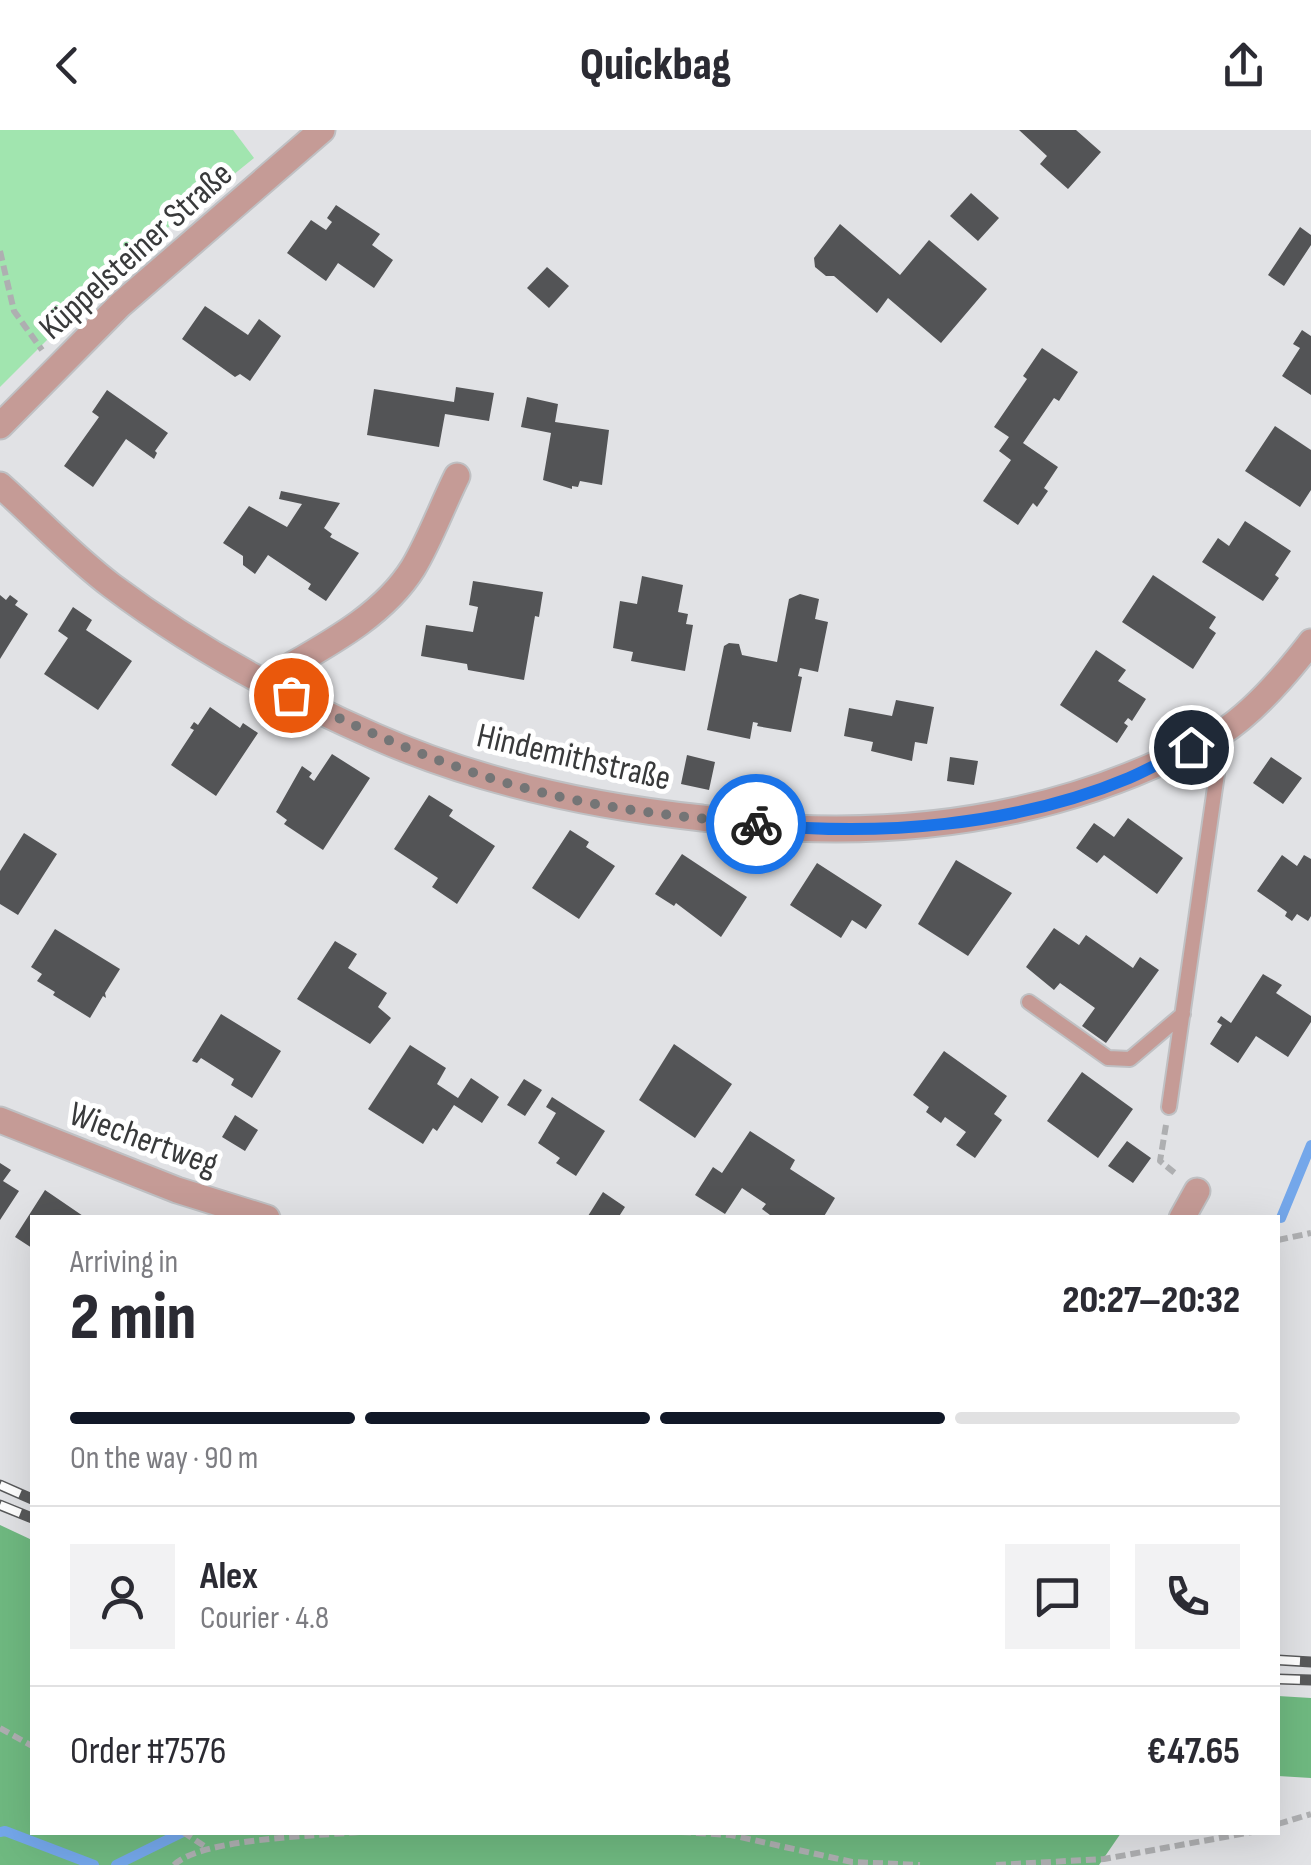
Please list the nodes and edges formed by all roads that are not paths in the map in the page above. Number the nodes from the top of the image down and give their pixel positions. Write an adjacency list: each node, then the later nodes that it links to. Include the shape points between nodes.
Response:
1 (322, 130): 2 (street, Küppelsteiner Straße, via 198,234)
2 (0, 426)
3 (457, 476): 6 (street, via 412,570 380,606)
4 (0, 485): 6 (street, Hindemithstraße, via 110,585)
5 (1311, 642): 7 (street, Hindemithstraße)
6 (264, 682): 7 (street, Hindemithstraße, via 374,736 510,784 643,812 792,828 916,826 1036,807 1128,778)
7 (1223, 732): 9 (lane)
8 (1028, 1002): 9 (lane, via 1108,1058 1130,1059)
9 (1183, 1014): 10 (lane)
10 (1169, 1107)
11 (0, 1120): 13 (street, Wiechertweg)
12 (1197, 1191): 14 (street)
13 (257, 1215)
14 (1184, 1215)

